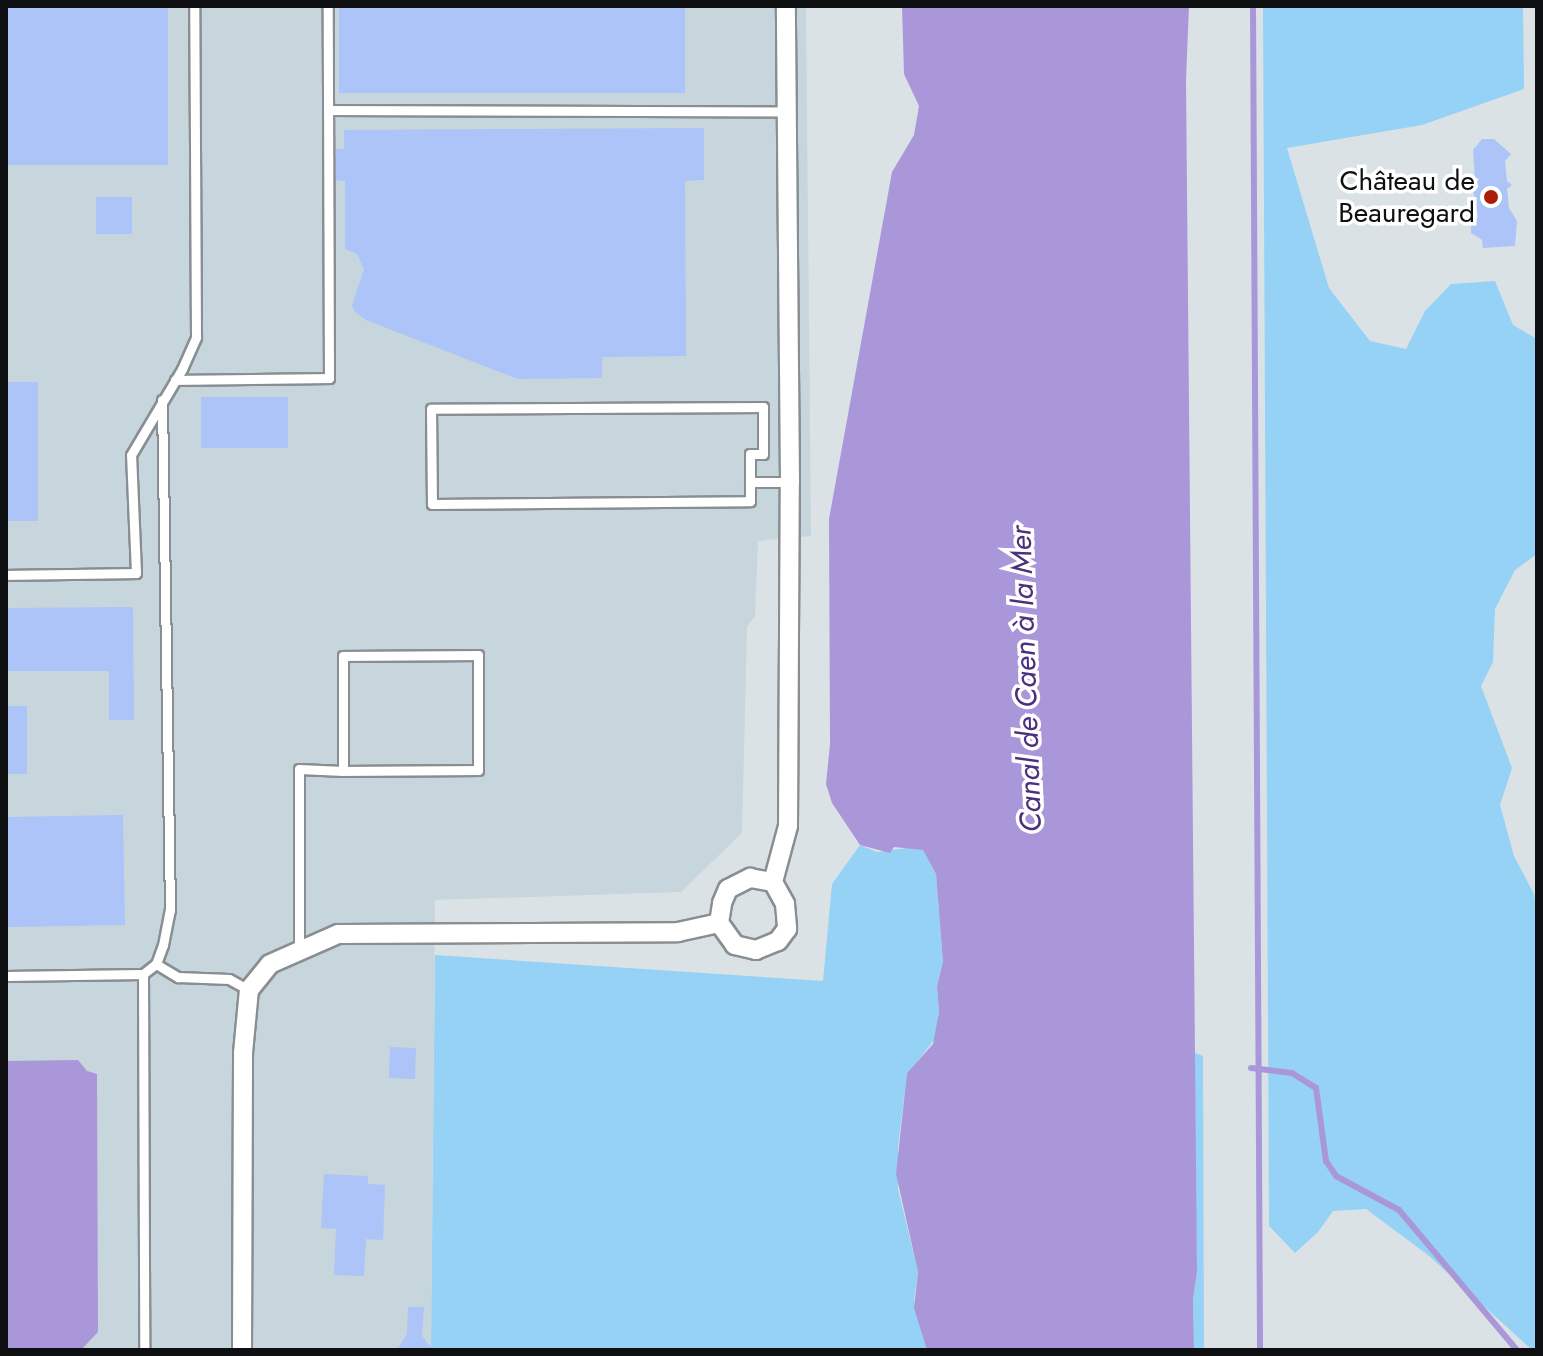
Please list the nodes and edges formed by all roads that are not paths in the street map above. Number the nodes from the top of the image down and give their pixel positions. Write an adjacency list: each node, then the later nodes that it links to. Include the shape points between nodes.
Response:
1 (194, 6): 6 (lane, via 196,337)
2 (328, 6): 4 (lane)
3 (786, 6): 5 (street)
4 (328, 110): 5 (lane); 6 (lane, via 329,378)
5 (787, 112): 9 (street)
6 (175, 380): 7 (lane)
7 (162, 400): 10 (lane, via 131,455 136,573); 15 (lane, via 170,910)
8 (750, 482): 8 (lane, via 750,501 432,504 431,409 763,407 763,454 750,454); 9 (lane)
9 (790, 482): 12 (street, via 788,826)
10 (6, 575)
11 (343, 771): 11 (lane, via 478,770 478,655 343,656); 14 (lane, via 299,769)
12 (773, 882): 13 (street, via 750,878 728,889); 13 (street, via 785,904 787,929 778,941 756,950 735,945)
13 (719, 923): 14 (street, via 678,932 338,934)
14 (299, 949): 18 (street, via 270,964)
15 (156, 964): 16 (lane); 18 (lane, via 178,977 229,979)
16 (143, 974): 17 (lane); 19 (lane)
17 (6, 976)
18 (249, 990): 20 (street, via 243,1053)
19 (144, 1350)
20 (242, 1350)

